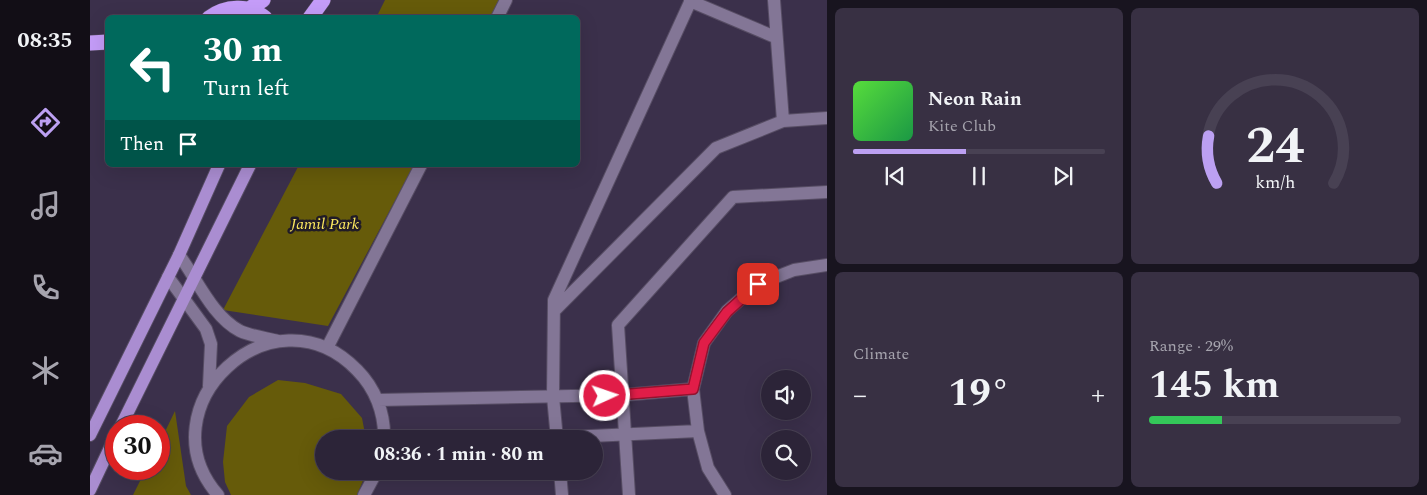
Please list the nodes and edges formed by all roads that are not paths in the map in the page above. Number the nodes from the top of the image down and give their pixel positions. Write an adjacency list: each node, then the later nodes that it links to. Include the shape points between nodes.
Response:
1 (263, 0): 6 (highway)
2 (323, 0): 9 (highway)
3 (506, 0): 10 (street)
4 (774, 0): 11 (street)
5 (690, 1): 11 (street); 25 (street, via 554,300)
6 (249, 9): 7 (highway, via 222,10); 8 (highway)
7 (214, 15)
8 (260, 15)
9 (312, 15)
10 (498, 15)
11 (775, 36): 15 (street)
12 (105, 42): 13 (highway)
13 (90, 43)
14 (827, 118): 15 (street)
15 (783, 121): 25 (street, via 716,148)
16 (218, 167): 20 (main road)
17 (249, 167): 23 (main road)
18 (420, 167): 27 (street)
19 (827, 192): 30 (street, via 732,197 618,324)
20 (179, 255): 22 (main road); 23 (street)
21 (827, 265): 29 (street, via 794,270 758,284 727,312 704,343)
22 (168, 277): 24 (street); 34 (main road)
23 (195, 277): 24 (main road); 26 (street, via 211,304 240,330)
24 (186, 298): 28 (street, via 206,329 211,344); 33 (main road)
25 (554, 311): 31 (street)
26 (278, 341): 27 (street, via 302,341); 28 (street, via 251,349 227,365)
27 (326, 348): 32 (street, via 348,360 366,378)
28 (210, 386): 44 (street, via 199,411 196,437 200,463)
29 (693, 389): 30 (street); 37 (street)
30 (623, 395): 31 (street); 38 (street)
31 (553, 397): 32 (street); 36 (street)
32 (378, 400): 35 (street)
33 (127, 415)
34 (91, 430)
35 (383, 430)
36 (556, 430)
37 (698, 432): 38 (street); 48 (street, via 708,468)
38 (624, 435): 39 (street); 47 (street)
39 (603, 436)
40 (105, 458): 43 (main road)
41 (372, 480): 45 (street)
42 (561, 480): 46 (street)
43 (90, 490)
44 (218, 495)
45 (364, 495)
46 (562, 495)
47 (629, 495)
48 (725, 495)

